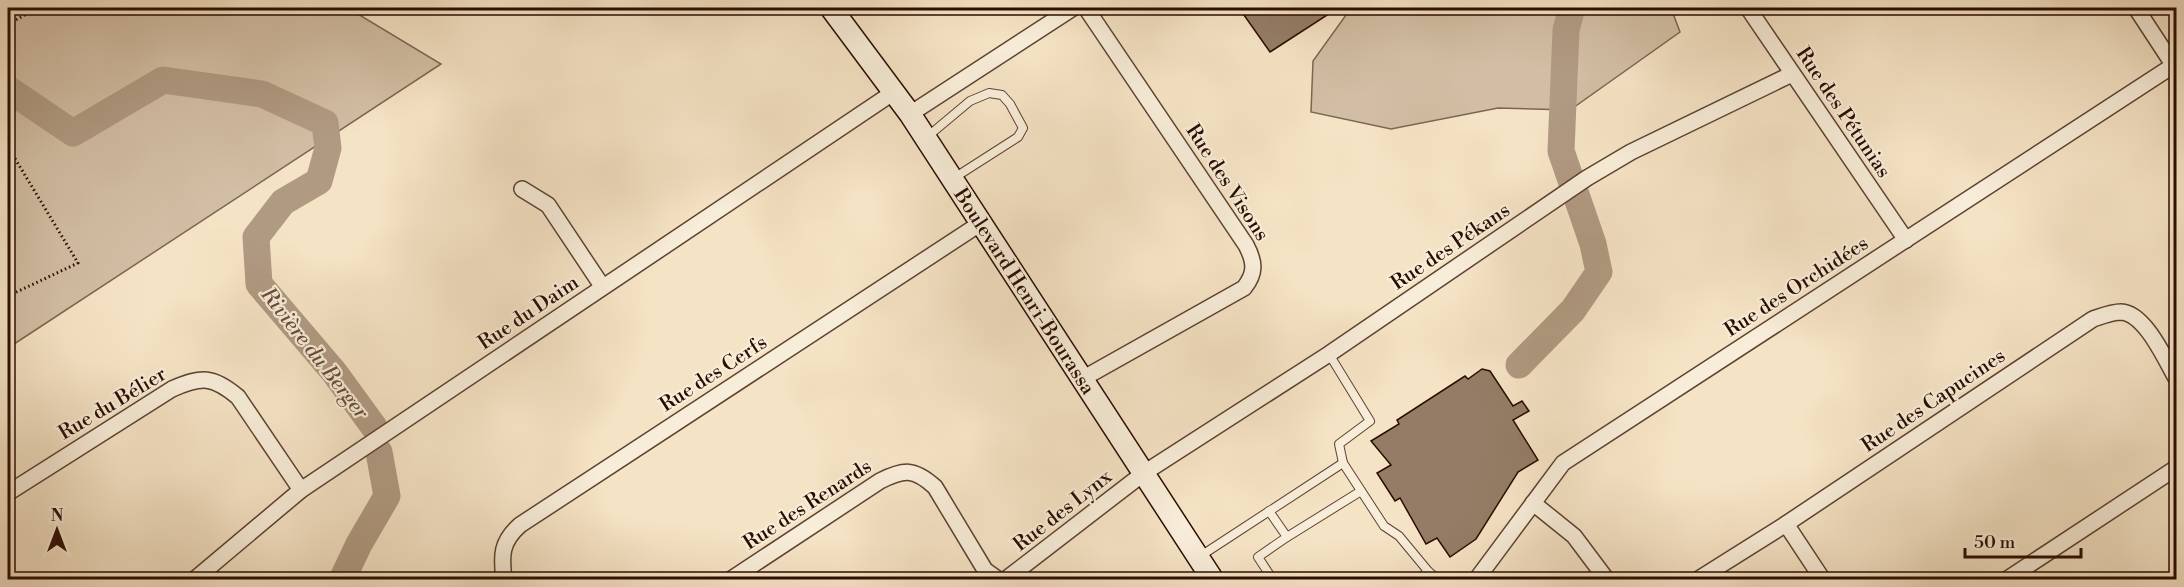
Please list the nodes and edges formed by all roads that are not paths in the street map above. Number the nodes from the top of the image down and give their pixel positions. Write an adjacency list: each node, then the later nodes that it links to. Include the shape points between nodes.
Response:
1 (831, 8): 8 (main road, Boulevard Henri-Bourassa)
2 (1073, 8): 9 (street)
3 (1086, 8): 18 (street, Rue des Visons, via 1246,245 1254,267 1244,288)
4 (1748, 8): 7 (street, Rue des Pétunias)
5 (2136, 8): 6 (street)
6 (2175, 67): 14 (street, Rue des Orchidées)
7 (1792, 74): 14 (street, Rue des Pétunias); 16 (street, Rue des Pékans, via 1631,152 1587,178)
8 (894, 92): 9 (main road, Boulevard Henri-Bourassa); 15 (street, Rue du Daim)
9 (910, 114): 10 (main road, Boulevard Henri-Bourassa)
10 (926, 138): 11 (main road, Boulevard Henri-Bourassa); 11 (lane, via 970,100 989,93 1002,95 1010,104 1023,128 1018,137)
11 (952, 179): 13 (main road, Boulevard Henri-Bourassa)
12 (522, 189): 15 (street, via 548,205)
13 (981, 223): 18 (main road, Boulevard Henri-Bourassa); 32 (street, Rue des Cerfs, via 520,525 508,535)
14 (1906, 240): 25 (street, Rue des Orchidées, via 1563,463)
15 (602, 286): 22 (street, Rue du Daim)
16 (1329, 354): 19 (lane, via 1370,421 1340,444); 21 (street, Rue des Pékans)
17 (2176, 378): 27 (street, Rue des Capucines, via 2146,327 2135,317 2121,312 2093,319)
18 (1082, 379): 21 (main road, Boulevard Henri-Bourassa)
19 (1343, 462): 23 (lane); 26 (lane)
20 (2176, 468): 44 (street)
21 (1144, 473): 29 (main road, Boulevard Henri-Bourassa); 35 (street, Rue des Lynx)
22 (301, 490): 24 (street, Rue du Bélier, via 238,397 212,380 193,380 172,389); 31 (street, Rue du Daim)
23 (1361, 491): 28 (lane); 30 (lane, via 1384,526 1399,536)
24 (8, 493)
25 (1533, 503): 40 (street, Rue des Orchidées); 41 (street, via 1574,536)
26 (1269, 511): 28 (lane); 29 (lane)
27 (1785, 524): 42 (street, Rue des Capucines); 43 (street)
28 (1287, 537): 37 (lane, via 1258,557)
29 (1199, 557): 36 (main road, Boulevard Henri-Bourassa)
30 (1428, 571): 38 (lane); 39 (lane)
31 (194, 579)
32 (504, 579)
33 (730, 579): 34 (street, Rue des Renards, via 880,481 896,473 910,472 923,476 935,487 985,570)
34 (999, 579)
35 (1005, 579)
36 (1213, 579)
37 (1273, 579)
38 (1418, 579)
39 (1439, 579)
40 (1476, 579)
41 (1607, 579)
42 (1697, 579)
43 (1823, 579)
44 (2006, 579)

